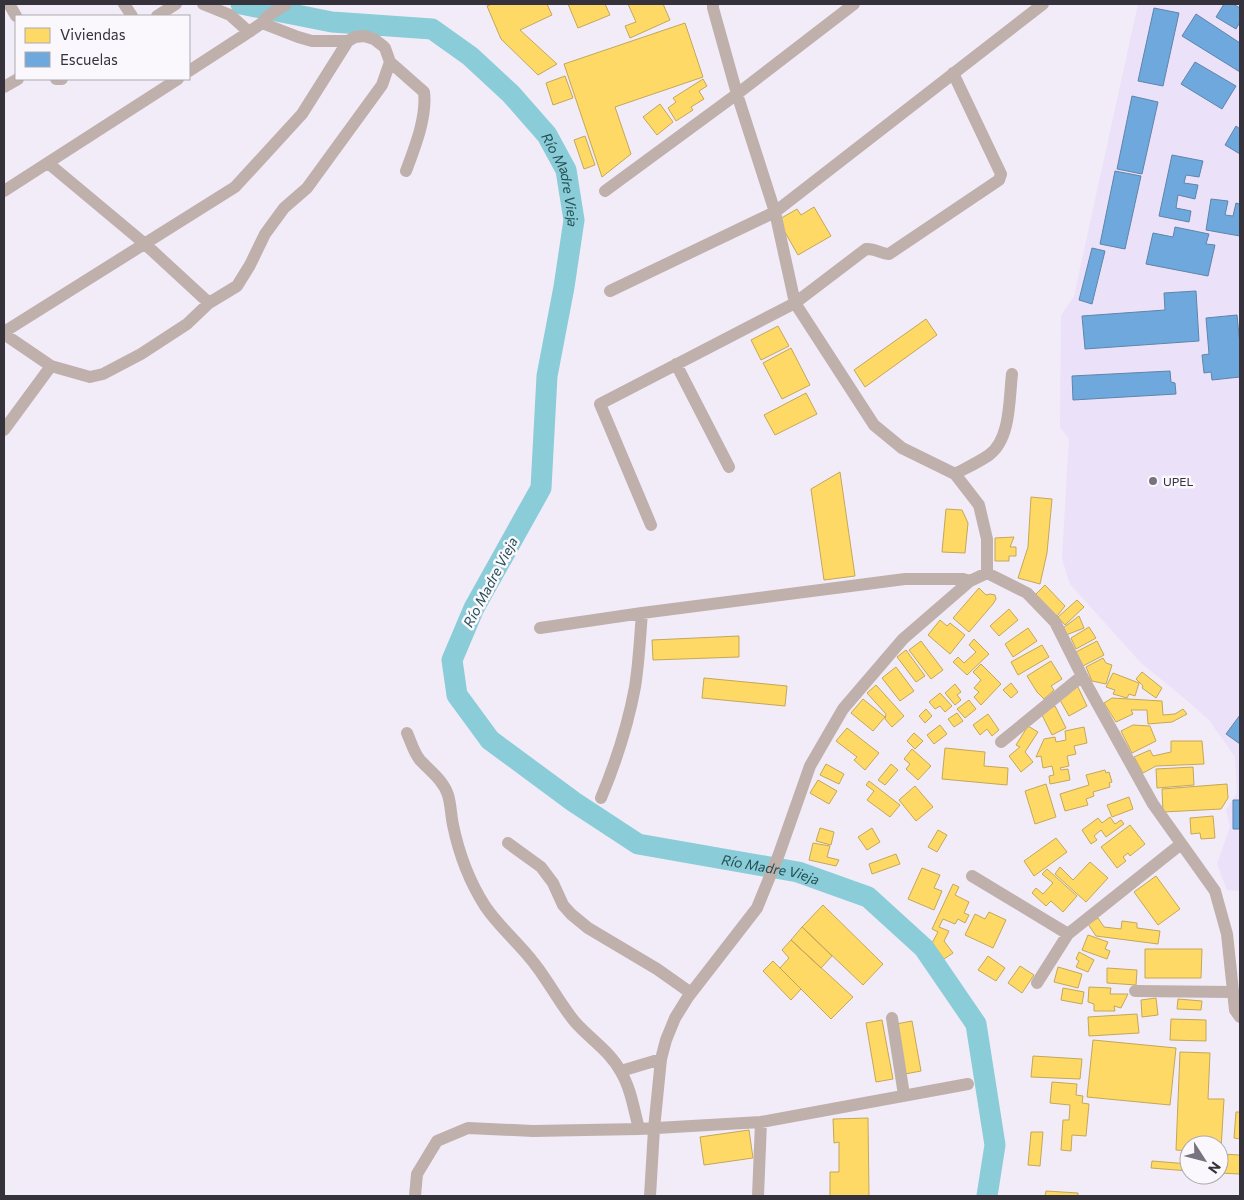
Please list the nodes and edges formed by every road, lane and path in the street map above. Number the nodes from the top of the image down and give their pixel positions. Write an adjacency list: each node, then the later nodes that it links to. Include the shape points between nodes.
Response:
1 (9, 4): 9 (street)
2 (124, 4): 10 (street)
3 (176, 4): 11 (street)
4 (202, 4): 13 (street, via 230,14)
5 (712, 4): 21 (street)
6 (854, 4): 21 (street)
7 (1044, 4): 17 (street)
8 (285, 5): 12 (street)
9 (15, 15)
10 (131, 15)
11 (159, 15)
12 (265, 19): 13 (street); 14 (street, via 312,41)
13 (249, 32): 16 (street)
14 (348, 41): 15 (street, via 364,36 374,39 385,48); 27 (street, via 302,114 235,187)
15 (390, 62): 23 (street, via 424,92 420,134); 29 (street, via 382,85 307,188 284,208 270,227 237,286)
16 (190, 71)
17 (953, 74): 26 (street); 30 (street, via 1001,174 998,180 889,254 866,249)
18 (16, 80): 20 (street)
19 (176, 80): 22 (street)
20 (4, 87)
21 (737, 94): 25 (street); 26 (street)
22 (48, 163): 24 (street); 27 (street)
23 (406, 171)
24 (4, 191)
25 (605, 191)
26 (775, 212): 28 (street); 30 (street)
27 (144, 244): 29 (street); 31 (street)
28 (610, 291)
29 (209, 303): 33 (street, via 187,324 104,374 90,376)
30 (795, 303): 32 (street); 37 (street, via 874,425 902,448)
31 (4, 333): 33 (street)
32 (676, 364): 36 (street); 38 (street, via 600,404)
33 (51, 366): 35 (street)
34 (1012, 374): 37 (street, via 1008,419 1002,439 990,454)
35 (4, 430)
36 (729, 467)
37 (955, 474): 39 (street, via 979,505 987,539)
38 (651, 525)
39 (987, 573): 40 (street); 43 (street, via 1027,593 1055,622)
40 (970, 581): 41 (street, via 905,579); 54 (street, via 903,639 843,709 810,766 757,908)
41 (642, 613): 42 (street); 46 (street, via 631,707)
42 (540, 628)
43 (1082, 676): 45 (street); 48 (street, via 1153,804)
44 (407, 733): 58 (street, via 419,759 440,781 448,795 459,851 484,904 527,954 569,1015 608,1053)
45 (1001, 742)
46 (601, 798)
47 (508, 843): 54 (street, via 541,867 563,905 580,922)
48 (1181, 844): 50 (street); 53 (street, via 1215,891 1227,934)
49 (972, 876): 50 (street)
50 (1068, 934): 51 (street)
51 (1037, 983)
52 (1135, 991): 53 (street)
53 (1233, 992): 55 (street, via 1235,1010)
54 (691, 993): 57 (street, via 666,1040)
55 (1240, 1016)
56 (892, 1018): 60 (street)
57 (662, 1058): 58 (street); 63 (street)
58 (621, 1071): 62 (street)
59 (968, 1084): 60 (street)
60 (904, 1095): 61 (street)
61 (761, 1122): 63 (street); 66 (street)
62 (639, 1129): 63 (street); 64 (street, via 533,1131 468,1128 437,1142 417,1174)
63 (654, 1129): 65 (street)
64 (415, 1196)
65 (650, 1196)
66 (758, 1196)

